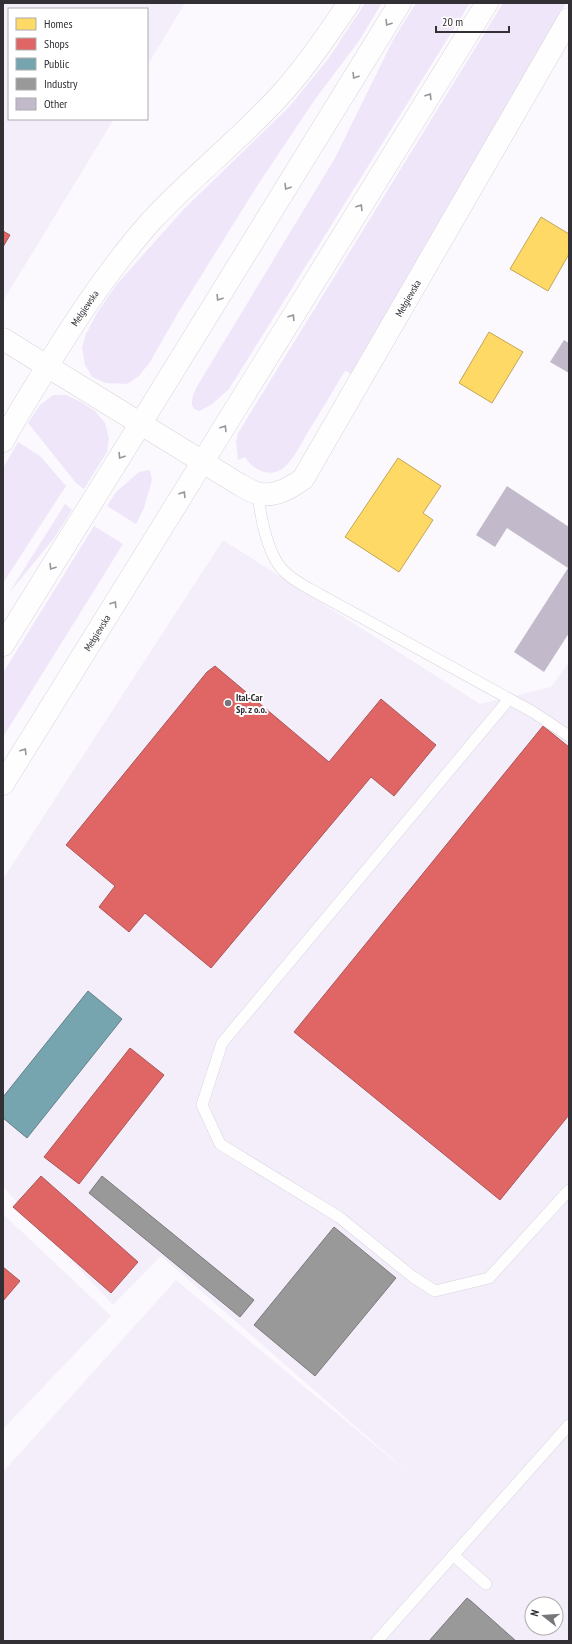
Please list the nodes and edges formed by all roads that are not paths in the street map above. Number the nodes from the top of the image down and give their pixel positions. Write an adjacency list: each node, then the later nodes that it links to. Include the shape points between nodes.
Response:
1 (349, 3): 6 (main road, Mełgiewska, via 284,91 177,195 124,253 92,296)
2 (400, 3): 7 (main road, one-way to 7)
3 (486, 3): 9 (main road, Mełgiewska, one-way to 3)
4 (567, 28): 10 (main road, Mełgiewska, via 303,478 278,493)
5 (3, 338): 6 (main road)
6 (48, 366): 7 (main road); 8 (main road, Mełgiewska)
7 (142, 424): 9 (main road); 11 (main road, one-way to 11)
8 (3, 441)
9 (203, 461): 10 (main road); 14 (main road, Mełgiewska, one-way to 9)
10 (258, 494): 12 (lane, via 260,519 268,542 286,574)
11 (3, 645)
12 (509, 699): 13 (lane); 15 (lane, via 222,1043 202,1105 220,1144 339,1217 413,1278 435,1291 489,1278)
13 (569, 736)
14 (3, 784)
15 (569, 1190)
16 (569, 1425): 17 (lane)
17 (454, 1555): 18 (lane); 19 (lane)
18 (486, 1584)
19 (377, 1641)

